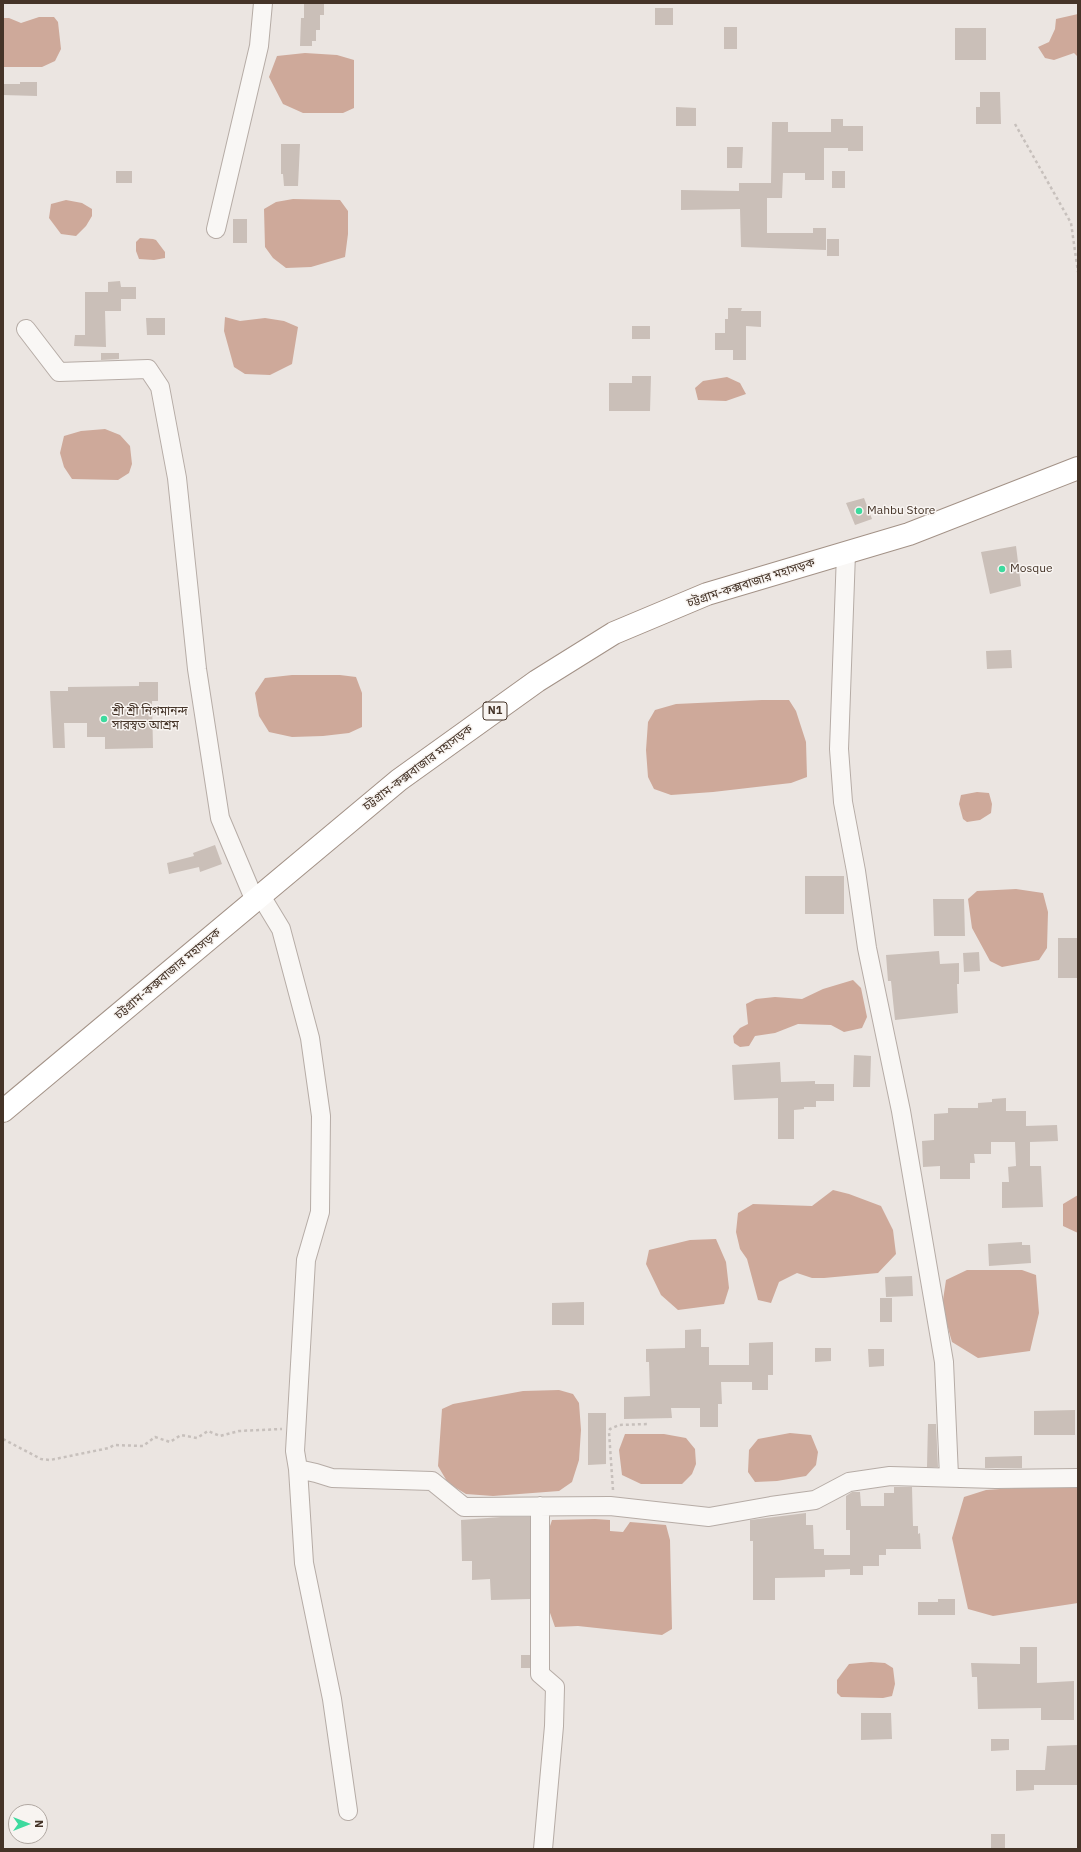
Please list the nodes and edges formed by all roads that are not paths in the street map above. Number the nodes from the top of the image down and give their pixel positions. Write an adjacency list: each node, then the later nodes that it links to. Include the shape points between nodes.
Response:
1 (263, 3): 2 (street, via 259,46)
2 (216, 229)
3 (26, 329): 6 (street, via 59,372 148,369 160,387 177,478 197,668 220,818)
4 (1078, 468): 5 (highway, চট্টগ্রাম-কক্সবাজার মহাসড়ক / N1, via 909,534)
5 (846, 553): 6 (highway, চট্টগ্রাম-কক্সবাজার মহাসড়ক / N1, via 707,594 614,633 536,681 399,780); 9 (street, via 839,749 843,802 867,948 901,1112 944,1362)
6 (258, 898): 7 (highway, চট্টগ্রাম-কক্সবাজার মহাসড়ক / N1); 8 (street, via 281,929 310,1038 321,1116 320,1212 306,1260 295,1451)
7 (3, 1112)
8 (298, 1469): 11 (street, via 332,1478 432,1481 464,1507); 12 (street, via 304,1563 332,1699)
9 (949, 1476): 10 (street, via 996,1479); 11 (street, via 890,1476 849,1482 815,1500 709,1517 615,1506)
10 (1078, 1478)
11 (540, 1506): 13 (street, via 540,1674 555,1687)
12 (348, 1811)
13 (543, 1849)

